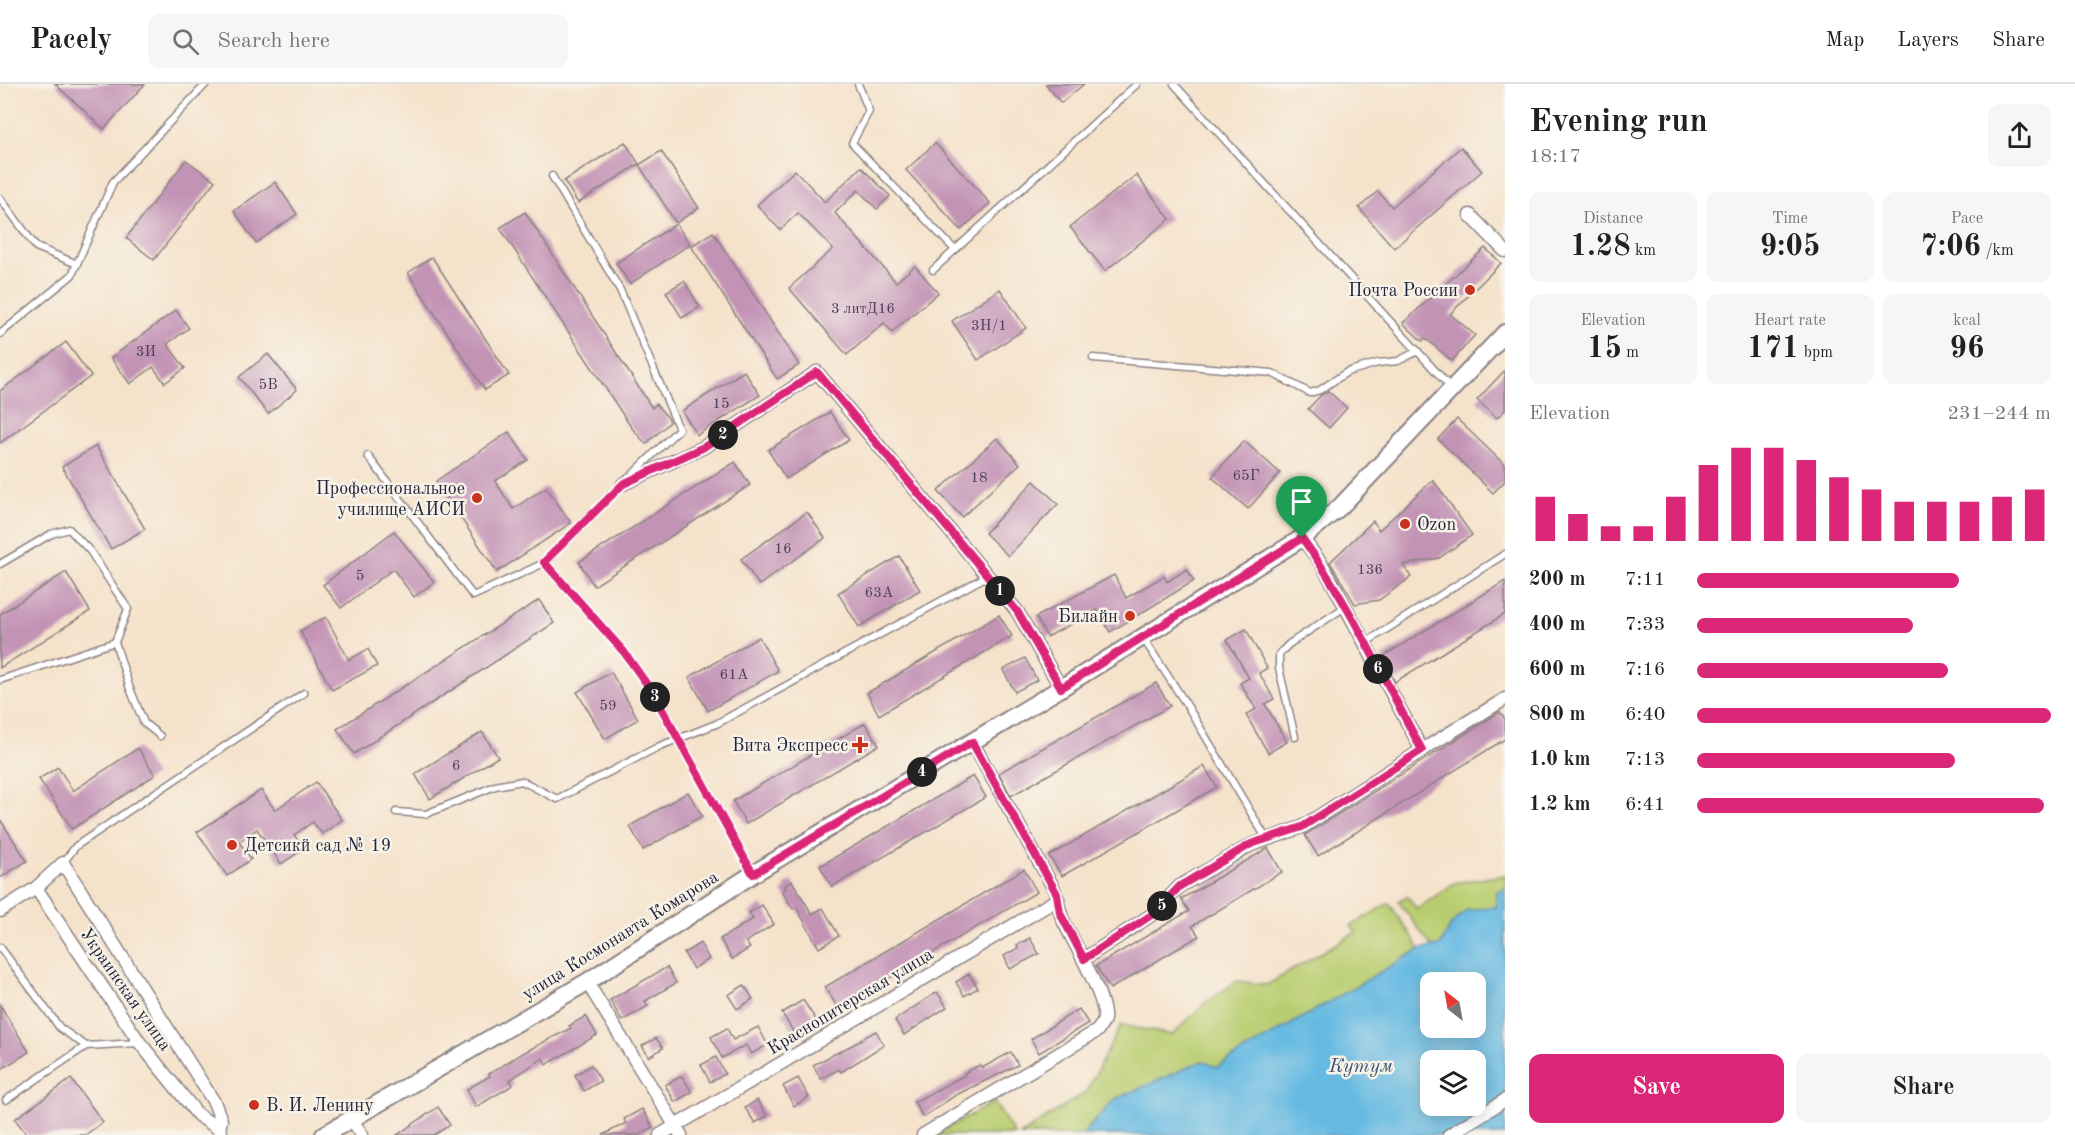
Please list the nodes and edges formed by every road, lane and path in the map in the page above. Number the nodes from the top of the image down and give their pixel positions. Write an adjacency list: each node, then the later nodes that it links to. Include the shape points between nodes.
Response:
1 (206, 84): 10 (lane, via 112,182)
2 (858, 84): 8 (lane, via 869,111 852,143)
3 (1137, 84): 8 (lane)
4 (1174, 84): 14 (lane)
5 (552, 176): 18 (lane, via 620,290 679,429)
6 (0, 198): 10 (lane, via 36,247)
7 (1470, 215): 9 (street)
8 (955, 250): 11 (lane)
9 (1505, 251)
10 (77, 264): 13 (lane, via 72,275)
11 (933, 270)
12 (1505, 333): 16 (main road, улица Космонавта Комарова)
13 (0, 334)
14 (1418, 351): 15 (lane, via 1398,361 1347,372 1310,393 1272,373); 16 (lane)
15 (1094, 358)
16 (1452, 389): 19 (main road, улица Космонавта Комарова, via 1340,507)
17 (368, 456): 21 (lane, via 473,596)
18 (623, 484): 21 (lane); 23 (street, via 704,447 817,372)
19 (1302, 538): 24 (street); 25 (main road, улица Космонавта Комарова)
20 (1505, 554): 27 (lane)
21 (544, 562): 34 (lane, via 624,652 653,693)
22 (0, 564): 26 (lane, via 51,534 69,529 90,551 128,609)
23 (987, 576): 29 (street, via 1017,611); 34 (lane, via 716,724)
24 (1346, 607): 27 (street); 33 (lane, via 1279,654 1278,668)
25 (1143, 638): 29 (main road, улица Космонавта Комарова); 38 (lane)
26 (115, 642): 28 (lane); 32 (lane, via 144,723)
27 (1365, 643): 36 (street)
28 (0, 680)
29 (1061, 688): 35 (main road, улица Космонавта Комарова)
30 (304, 693): 39 (lane, via 76,846)
31 (1505, 699): 36 (street)
32 (160, 736)
33 (1295, 736)
34 (678, 739): 37 (lane, via 557,799 522,781 495,786 426,814); 40 (lane)
35 (972, 742): 40 (main road, улица Космонавта Комарова); 42 (street)
36 (1422, 750): 38 (street, via 1302,827)
37 (396, 812)
38 (1266, 838): 45 (street, via 1180,886 1153,914)
39 (63, 863): 41 (street); 53 (street, via 214,1102)
40 (753, 874): 46 (main road, улица Космонавта Комарова)
41 (36, 888): 43 (street); 47 (street, Украинская улица)
42 (1058, 899): 45 (street, via 1060,913); 52 (street, Краснопитерская улица)
43 (0, 911)
44 (0, 947): 48 (lane, via 60,1028)
45 (1084, 959): 57 (street, via 1105,1011 1104,1022 1097,1031)
46 (587, 982): 51 (main road, улица Космонавта Комарова); 52 (street)
47 (140, 1043): 48 (lane); 53 (street, Украинская улица, via 198,1115)
48 (86, 1046): 49 (lane)
49 (6, 1100)
50 (1505, 1100): 58 (street)
51 (351, 1118): 54 (main road, улица Космонавта Комарова); 55 (street)
52 (678, 1130): 56 (street, Краснопитерская улица)
53 (221, 1132)
54 (324, 1135)
55 (362, 1135)
56 (660, 1135)
57 (923, 1135)
58 (1449, 1135)

